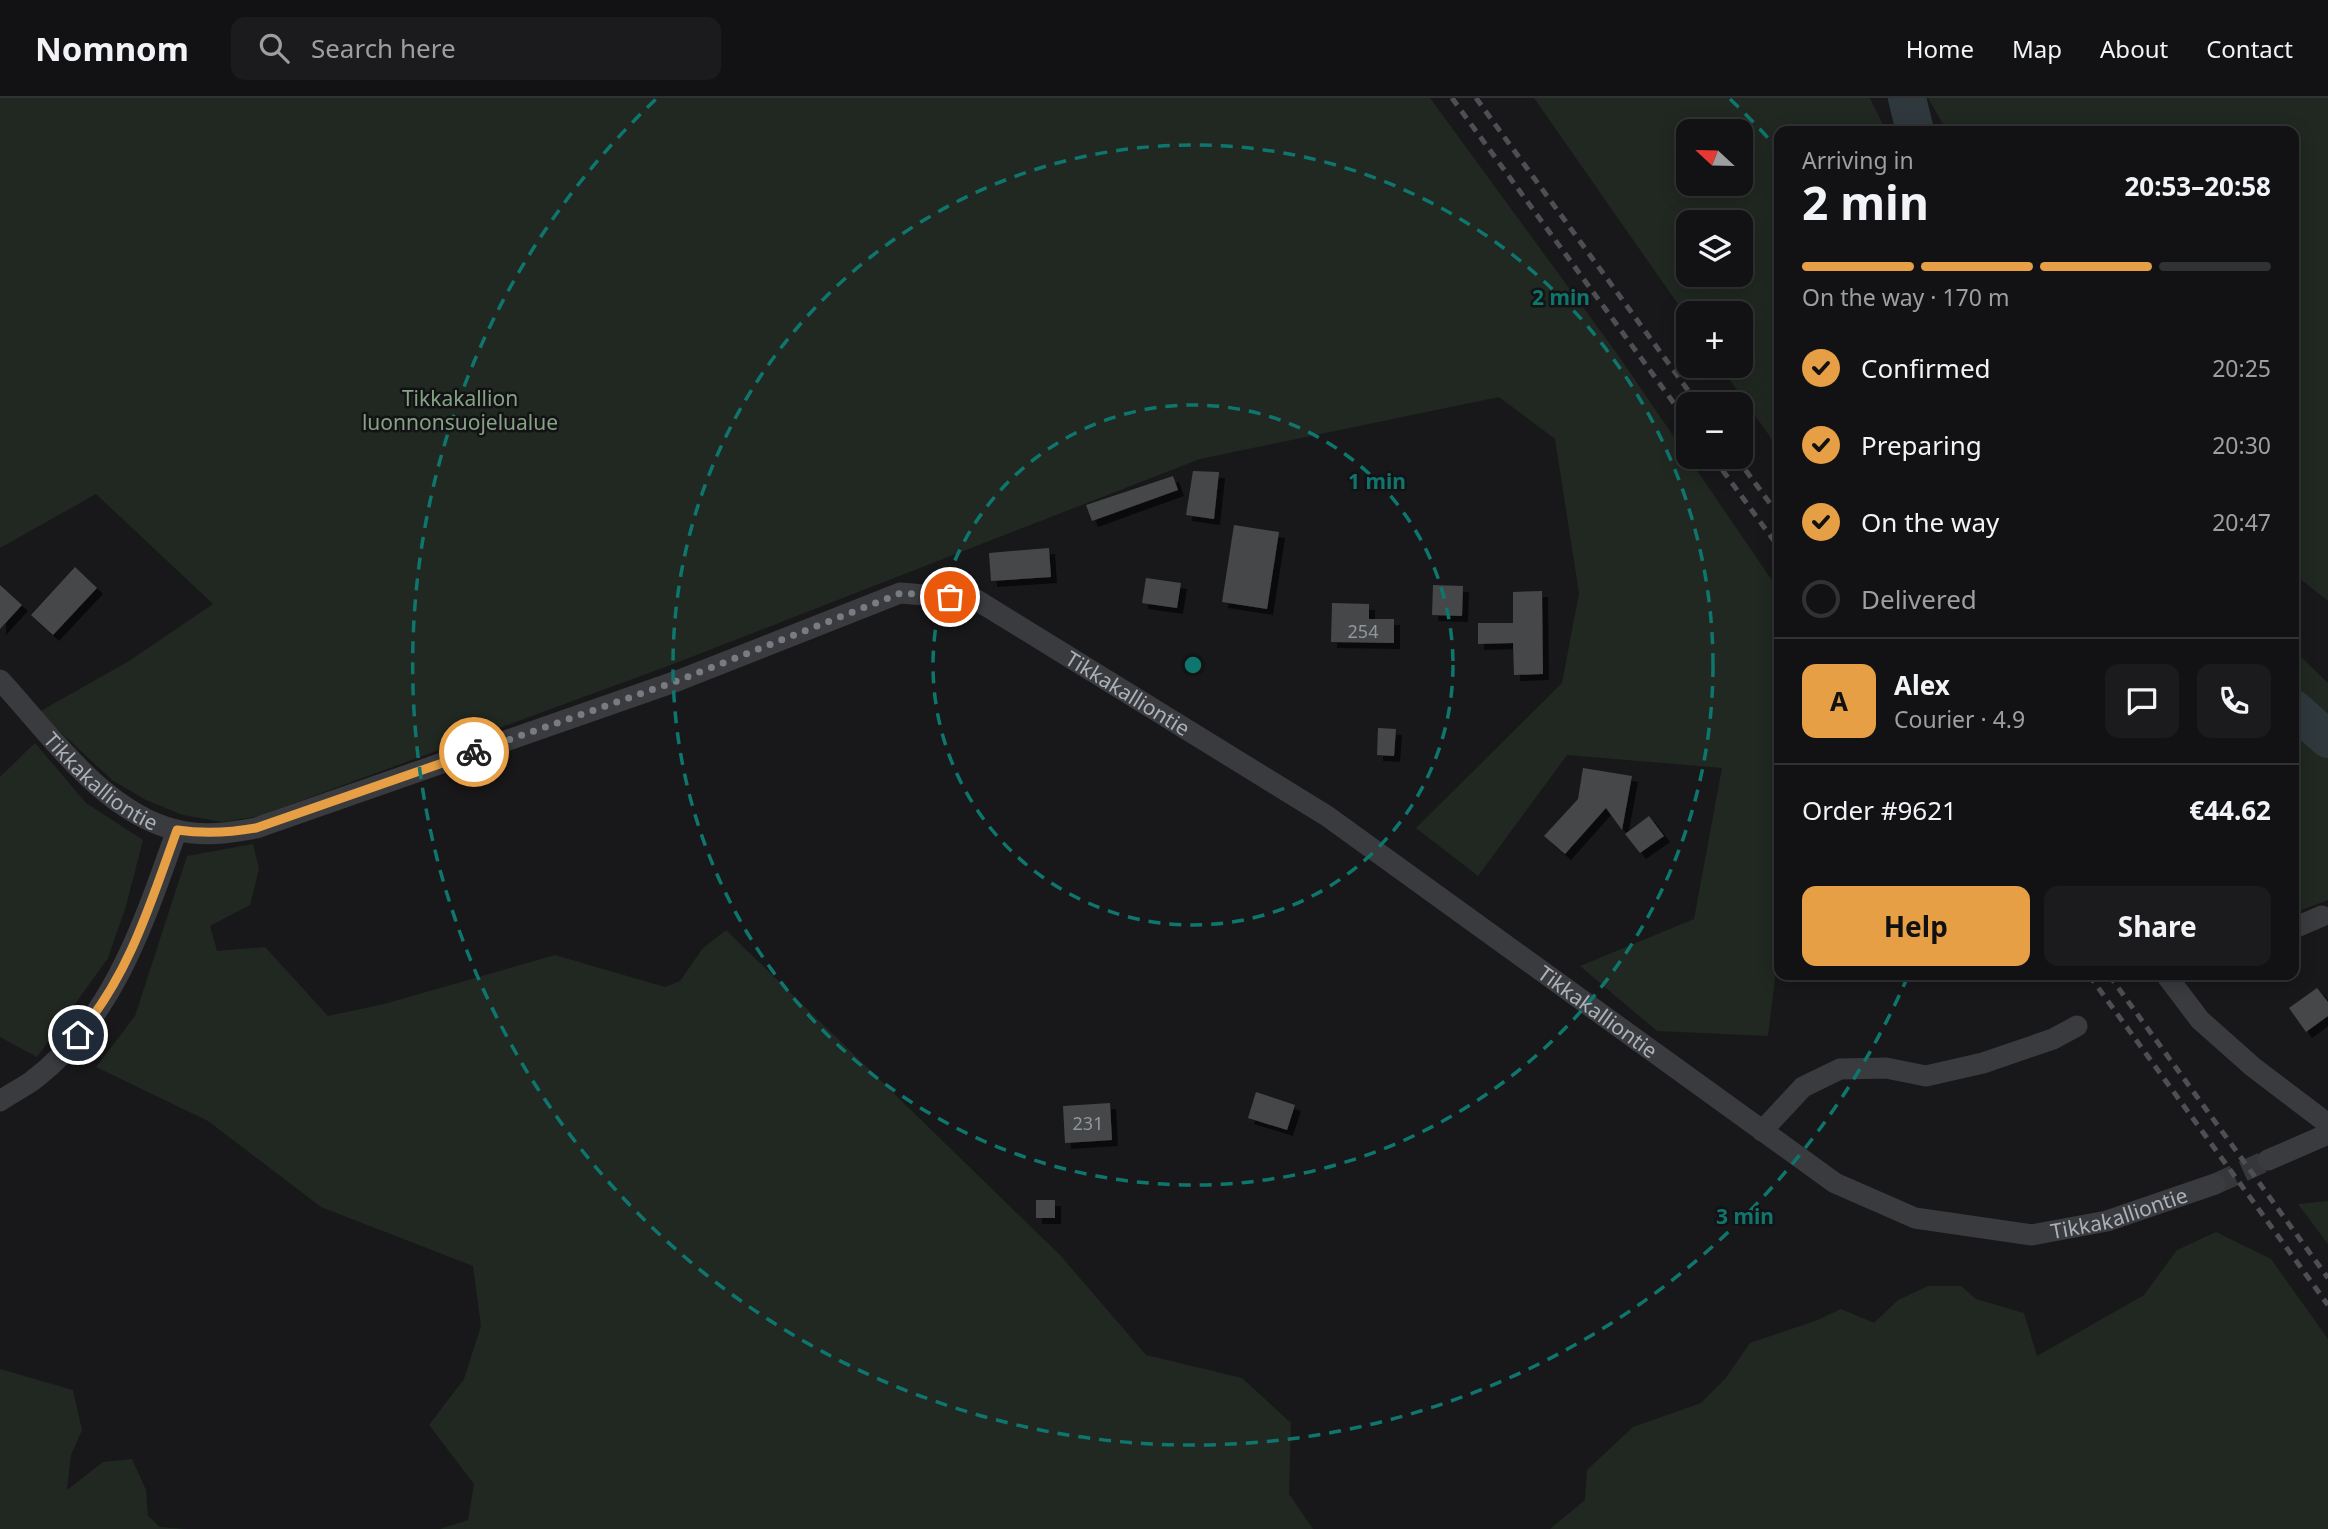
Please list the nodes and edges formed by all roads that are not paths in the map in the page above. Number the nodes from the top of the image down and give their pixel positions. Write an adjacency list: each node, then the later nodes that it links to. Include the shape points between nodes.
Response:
1 (0, 680): 2 (street, Tikkakalliontie, via 101,788 155,823)
2 (177, 830): 7 (street, via 135,943 93,1017 32,1081); 9 (street, Tikkakalliontie, via 227,834 256,828 677,681 901,593 975,599 1327,816)
3 (2322, 916): 4 (street)
4 (2299, 926)
5 (2175, 980): 8 (street, via 2200,1020)
6 (2077, 1026): 9 (street, via 2046,1042 1983,1063 1926,1076 1886,1069 1840,1069 1803,1087)
7 (0, 1101)
8 (2328, 1124)
9 (1762, 1131): 12 (street, Tikkakalliontie, via 1835,1183 1915,1217 2032,1235 2107,1221)
10 (2328, 1134): 11 (street)
11 (2268, 1160)
12 (2215, 1184)

